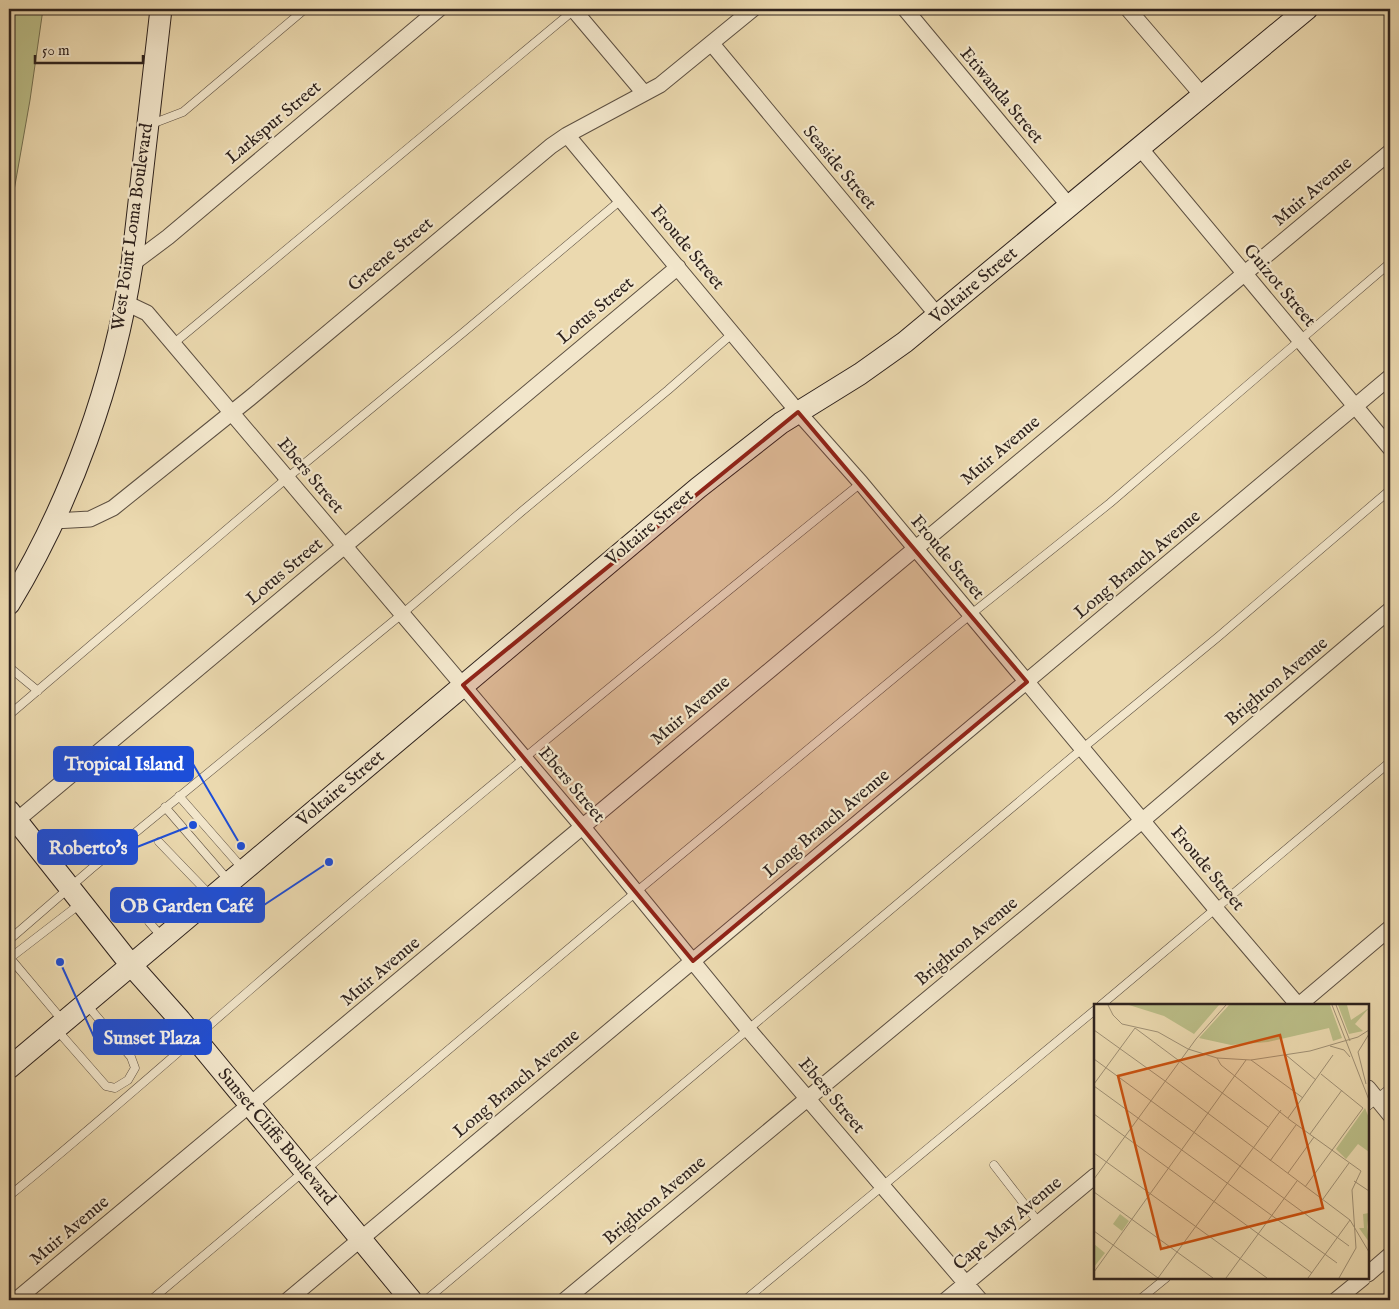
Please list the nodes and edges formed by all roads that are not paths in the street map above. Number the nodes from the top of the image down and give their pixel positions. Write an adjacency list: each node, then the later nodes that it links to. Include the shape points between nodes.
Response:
1 (161, 9): 12 (main road, West Point Loma Boulevard)
2 (305, 9): 12 (lane, via 183,112)
3 (439, 9): 19 (street, Larkspur Street)
4 (573, 9): 10 (street); 26 (lane)
5 (754, 9): 9 (street, Greene Street)
6 (904, 9): 17 (street, Etiwanda Street)
7 (1128, 9): 11 (street)
8 (1307, 9): 11 (main road, Voltaire Street)
9 (712, 44): 10 (street, Greene Street, via 660,85); 23 (street, Seaside Street)
10 (644, 93): 13 (street, Greene Street)
11 (1202, 95): 14 (main road, Voltaire Street)
12 (148, 126): 19 (main road, West Point Loma Boulevard)
13 (567, 135): 16 (street, Froude Street); 29 (street, Greene Street)
14 (1140, 148): 17 (main road, Voltaire Street); 21 (street, Guizot Street)
15 (1390, 152): 21 (street, Muir Avenue)
16 (622, 199): 20 (street, Froude Street); 32 (lane)
17 (1070, 207): 23 (main road, Voltaire Street)
18 (1390, 262): 25 (lane)
19 (132, 264): 22 (main road, West Point Loma Boulevard)
20 (678, 267): 24 (street, Froude Street); 36 (street, Lotus Street)
21 (1244, 274): 25 (street, Guizot Street); 37 (street, Muir Avenue)
22 (126, 303): 26 (street, Ebers Street, via 147,313); 35 (main road, West Point Loma Boulevard, via 103,390)
23 (938, 316): 30 (main road, Voltaire Street, via 884,358)
24 (733, 333): 30 (street, Froude Street); 40 (lane)
25 (1300, 340): 28 (street, Guizot Street); 41 (lane, via 1110,503)
26 (173, 344): 29 (street, Ebers Street)
27 (1390, 377): 28 (street, Long Branch Avenue)
28 (1356, 406): 31 (street, Guizot Street); 43 (street, Long Branch Avenue)
29 (232, 412): 32 (street, Ebers Street); 35 (street, Greene Street, via 106,513 82,520)
30 (798, 412): 33 (street, Froude Street); 44 (main road, Voltaire Street, via 698,488)
31 (1390, 448)
32 (287, 478): 36 (street, Ebers Street); 45 (lane)
33 (861, 483): 37 (street, Froude Street); 48 (lane)
34 (1390, 490): 47 (lane)
35 (54, 521): 38 (main road, West Point Loma Boulevard)
36 (345, 546): 40 (street, Ebers Street); 52 (street, Lotus Street)
37 (915, 548): 41 (street, Froude Street); 54 (street, Muir Avenue)
38 (9, 604)
39 (1390, 610): 53 (street, Brighton Avenue)
40 (402, 614): 44 (street, Ebers Street); 50 (lane)
41 (970, 615): 43 (street, Froude Street); 57 (lane)
42 (9, 667): 45 (lane)
43 (1027, 682): 47 (street, Froude Street); 65 (street, Long Branch Avenue)
44 (463, 685): 48 (street, Ebers Street); 56 (main road, Voltaire Street)
45 (38, 691): 46 (lane)
46 (11, 710)
47 (1083, 748): 53 (street, Froude Street); 73 (lane)
48 (524, 758): 54 (street, Ebers Street); 74 (lane)
49 (1390, 762): 60 (lane)
50 (179, 796): 51 (lane); 56 (lane)
51 (165, 807): 56 (lane); 58 (lane, via 93,872)
52 (12, 820): 58 (main road, Sunset Cliffs Boulevard)
53 (1143, 820): 60 (street, Froude Street); 78 (street, Brighton Avenue)
54 (582, 826): 57 (street, Ebers Street); 79 (street, Muir Avenue)
55 (159, 842): 59 (lane)
56 (237, 876): 59 (main road, Voltaire Street)
57 (636, 892): 65 (street, Ebers Street); 82 (lane)
58 (79, 897): 64 (lane); 66 (main road, Sunset Cliffs Boulevard, via 106,927); 72 (lane, via 10,958)
59 (212, 897): 63 (main road, Voltaire Street)
60 (1216, 909): 68 (lane); 69 (street, Froude Street)
61 (148, 922): 63 (lane)
62 (1390, 928): 70 (street)
63 (163, 938): 66 (main road, Voltaire Street)
64 (9, 940)
65 (693, 960): 73 (street, Ebers Street); 87 (street, Long Branch Avenue)
66 (131, 965): 67 (main road, Voltaire Street); 74 (main road, Sunset Cliffs Boulevard)
67 (86, 1004): 72 (main road, Voltaire Street); 72 (lane, via 131,1057 135,1068 128,1080 115,1088 106,1086)
68 (1102, 1004)
69 (1298, 1004)
70 (1300, 1004)
71 (1094, 1011): 84 (lane)
72 (59, 1025): 75 (main road, Voltaire Street)
73 (748, 1028): 78 (street, Ebers Street); 97 (lane)
74 (194, 1038): 79 (main road, Sunset Cliffs Boulevard); 85 (lane)
75 (9, 1068)
76 (1390, 1088): 77 (lane)
77 (1371, 1097): 80 (street)
78 (808, 1098): 84 (street, Ebers Street); 98 (street, Brighton Avenue)
79 (250, 1106): 82 (main road, Sunset Cliffs Boulevard); 93 (street, Muir Avenue)
80 (1390, 1115)
81 (994, 1165): 86 (lane)
82 (305, 1172): 87 (main road, Sunset Cliffs Boulevard); 94 (lane)
83 (1094, 1177): 86 (street, Cape May Avenue)
84 (883, 1187): 92 (street, Ebers Street); 99 (lane)
85 (9, 1196)
86 (1039, 1223): 92 (street, Cape May Avenue)
87 (361, 1240): 95 (street, Long Branch Avenue); 96 (main road, Sunset Cliffs Boulevard)
88 (1390, 1255): 89 (street)
89 (1369, 1273)
90 (1165, 1279): 102 (lane)
91 (1362, 1279): 103 (street)
92 (966, 1283): 100 (street, Cape May Avenue); 101 (street, Ebers Street)
93 (16, 1300)
94 (152, 1300)
95 (288, 1300)
96 (412, 1300)
97 (426, 1300)
98 (565, 1300)
99 (745, 1300)
100 (946, 1300)
101 (980, 1300)
102 (1139, 1300)
103 (1336, 1300)

